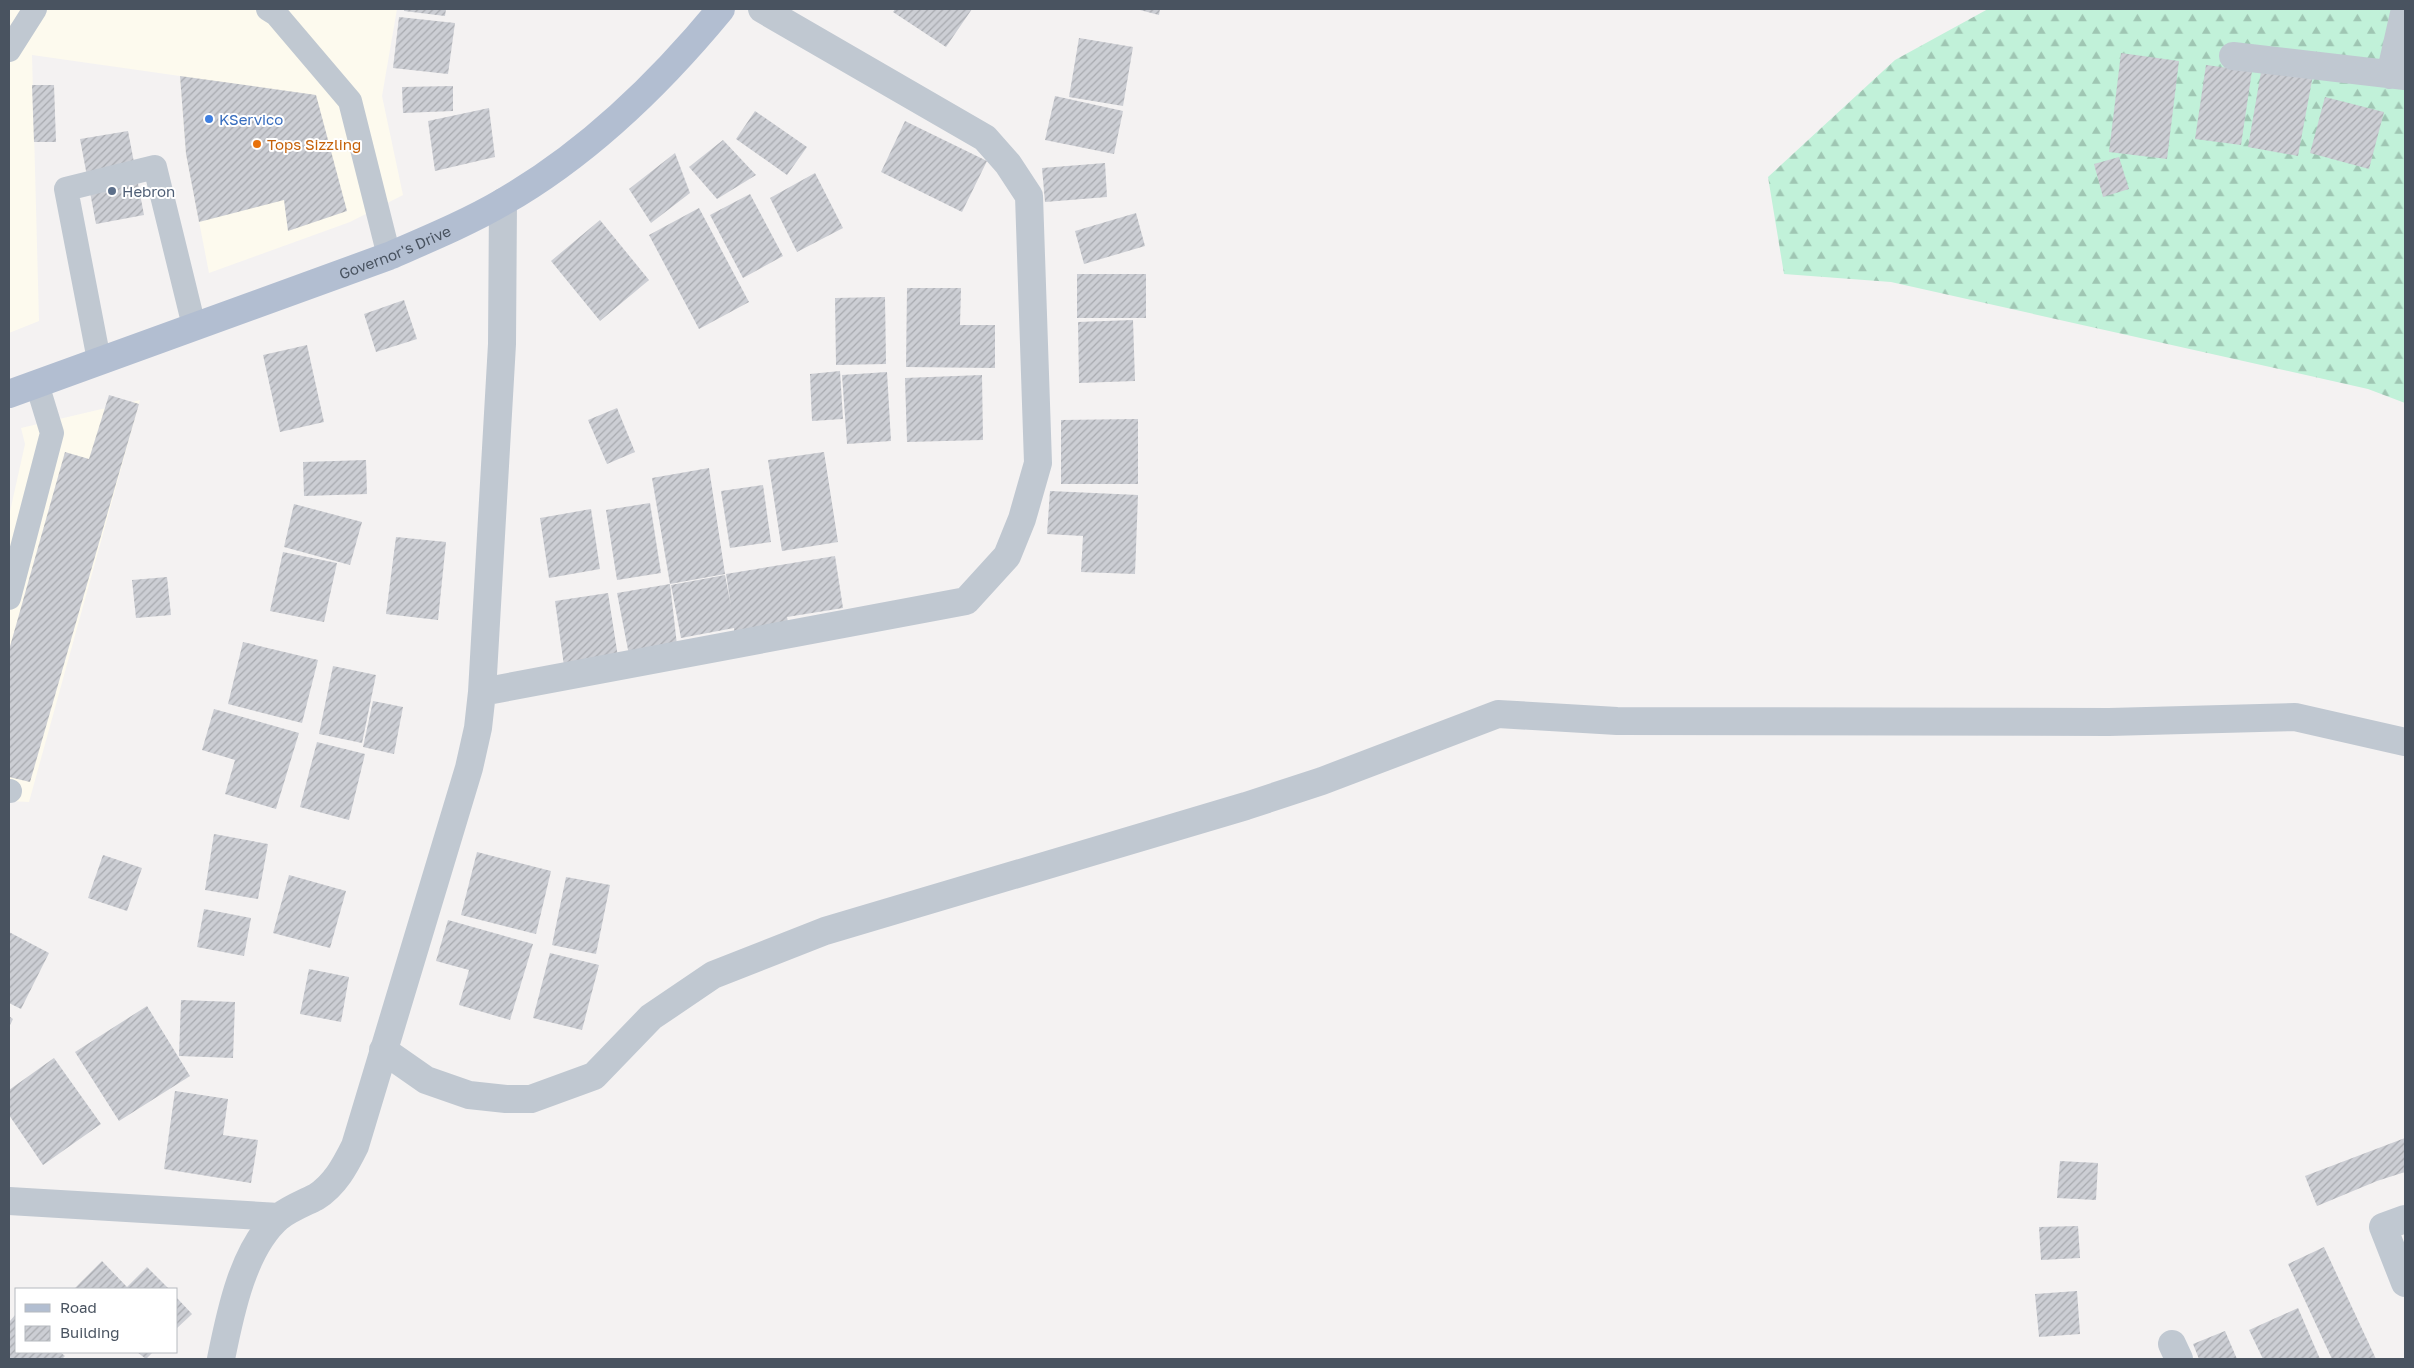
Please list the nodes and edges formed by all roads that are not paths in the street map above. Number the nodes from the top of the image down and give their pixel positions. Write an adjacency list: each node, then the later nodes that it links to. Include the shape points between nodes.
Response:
1 (35, 9): 6 (lane)
2 (268, 9): 10 (lane, via 276,14 350,102)
3 (721, 9): 9 (main road, Governor's Drive, via 665,72 628,107 584,145)
4 (762, 9): 16 (street, via 985,138 1008,164 1028,196 1038,463 1022,519 1006,556 966,601)
5 (2405, 9): 8 (street)
6 (9, 50)
7 (2233, 56): 8 (street)
8 (2397, 76)
9 (503, 202): 10 (main road, Governor's Drive); 16 (street, via 502,344)
10 (389, 256): 11 (main road, Governor's Drive)
11 (194, 326): 12 (main road, Governor's Drive); 12 (lane, via 154,167 66,189)
12 (99, 360): 13 (main road, Governor's Drive)
13 (36, 384): 14 (main road, Governor's Drive); 15 (lane, via 52,432)
14 (9, 394)
15 (9, 598)
16 (482, 692): 18 (street, via 469,768)
17 (2405, 742): 18 (street, via 2295,717 2109,722 1617,721 1498,714 1274,797 826,931 712,975 651,1017 594,1076 531,1099 506,1100 469,1095 426,1080)
18 (383, 1050): 20 (street, via 355,1146 341,1173 318,1195)
19 (9, 1200): 20 (street)
20 (279, 1217): 23 (street, via 255,1247 245,1266)
21 (2405, 1218): 22 (street, via 2383,1227)
22 (2405, 1283)
23 (222, 1359)

